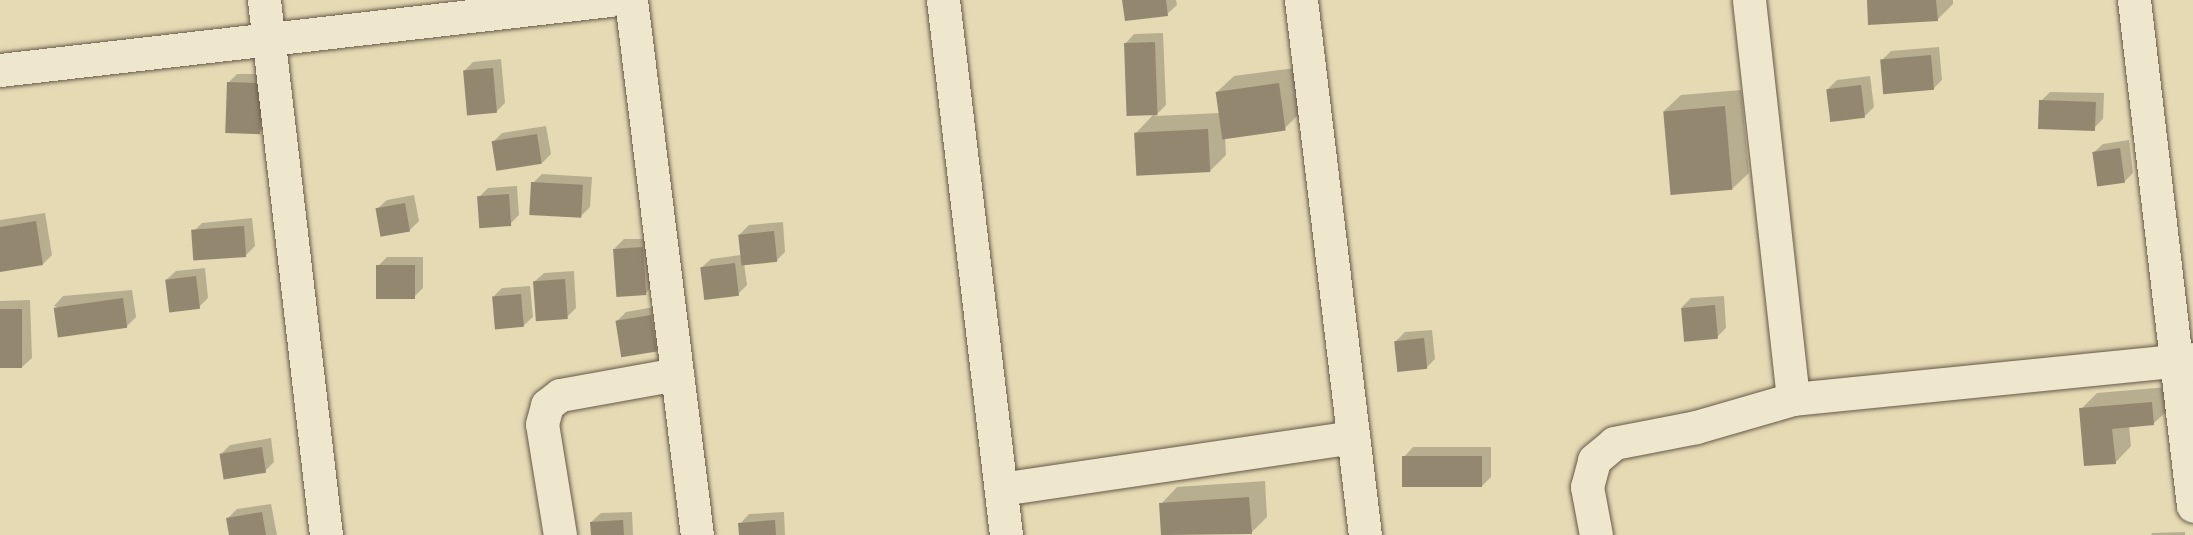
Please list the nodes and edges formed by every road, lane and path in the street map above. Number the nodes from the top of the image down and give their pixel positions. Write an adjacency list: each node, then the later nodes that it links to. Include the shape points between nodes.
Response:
1 (264, 0): 8 (street)
2 (610, 0): 8 (street)
3 (631, 0): 11 (street)
4 (943, 0): 14 (street)
5 (1301, 0): 13 (street)
6 (1749, 0): 12 (street)
7 (2134, 0): 10 (street)
8 (267, 40): 9 (street); 16 (street)
9 (0, 70)
10 (2185, 360): 12 (street); 15 (street)
11 (677, 374): 17 (street, via 560,395 547,405 542,424); 18 (street)
12 (1793, 399): 21 (street, via 1696,427 1614,443 1594,460 1587,487)
13 (1353, 437): 14 (street); 20 (street)
14 (1001, 489): 19 (street)
15 (2193, 506)
16 (326, 535)
17 (560, 535)
18 (697, 535)
19 (1006, 535)
20 (1365, 535)
21 (1596, 535)

